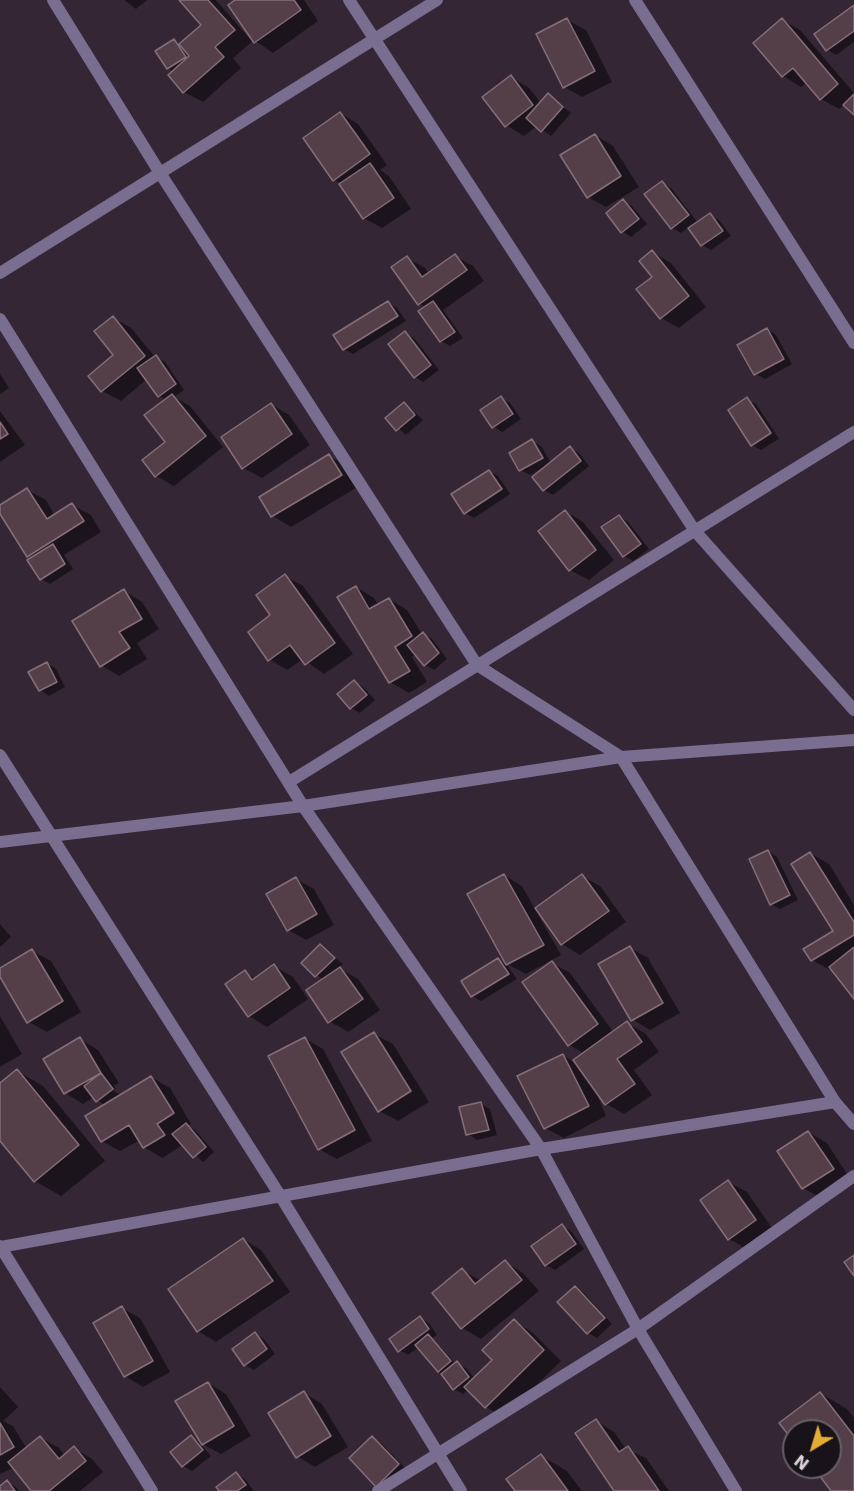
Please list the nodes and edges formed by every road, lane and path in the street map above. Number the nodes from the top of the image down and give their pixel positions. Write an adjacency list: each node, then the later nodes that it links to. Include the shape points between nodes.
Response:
1 (53, 0): 6 (street)
2 (349, 0): 5 (street)
3 (437, 0): 5 (street)
4 (635, 0): 9 (street)
5 (374, 40): 6 (street); 11 (street)
6 (160, 173): 7 (street); 12 (street)
7 (0, 273)
8 (0, 319): 17 (street)
9 (854, 343)
10 (854, 432): 11 (street)
11 (694, 531): 12 (street); 13 (street)
12 (477, 665): 16 (street); 17 (street)
13 (854, 710)
14 (854, 740): 16 (street)
15 (0, 755): 19 (street)
16 (621, 757): 18 (street); 21 (street)
17 (289, 782): 18 (street)
18 (303, 806): 19 (street); 23 (street)
19 (50, 836): 20 (street); 25 (street)
20 (0, 842)
21 (835, 1102): 22 (street); 23 (street)
22 (854, 1124)
23 (541, 1149): 25 (street); 27 (street)
24 (854, 1176): 27 (street)
25 (281, 1197): 26 (street); 28 (street)
26 (0, 1247): 29 (street)
27 (638, 1329): 28 (street); 32 (street)
28 (438, 1454): 30 (street); 31 (street)
29 (152, 1491)
30 (378, 1491)
31 (461, 1491)
32 (736, 1491)

